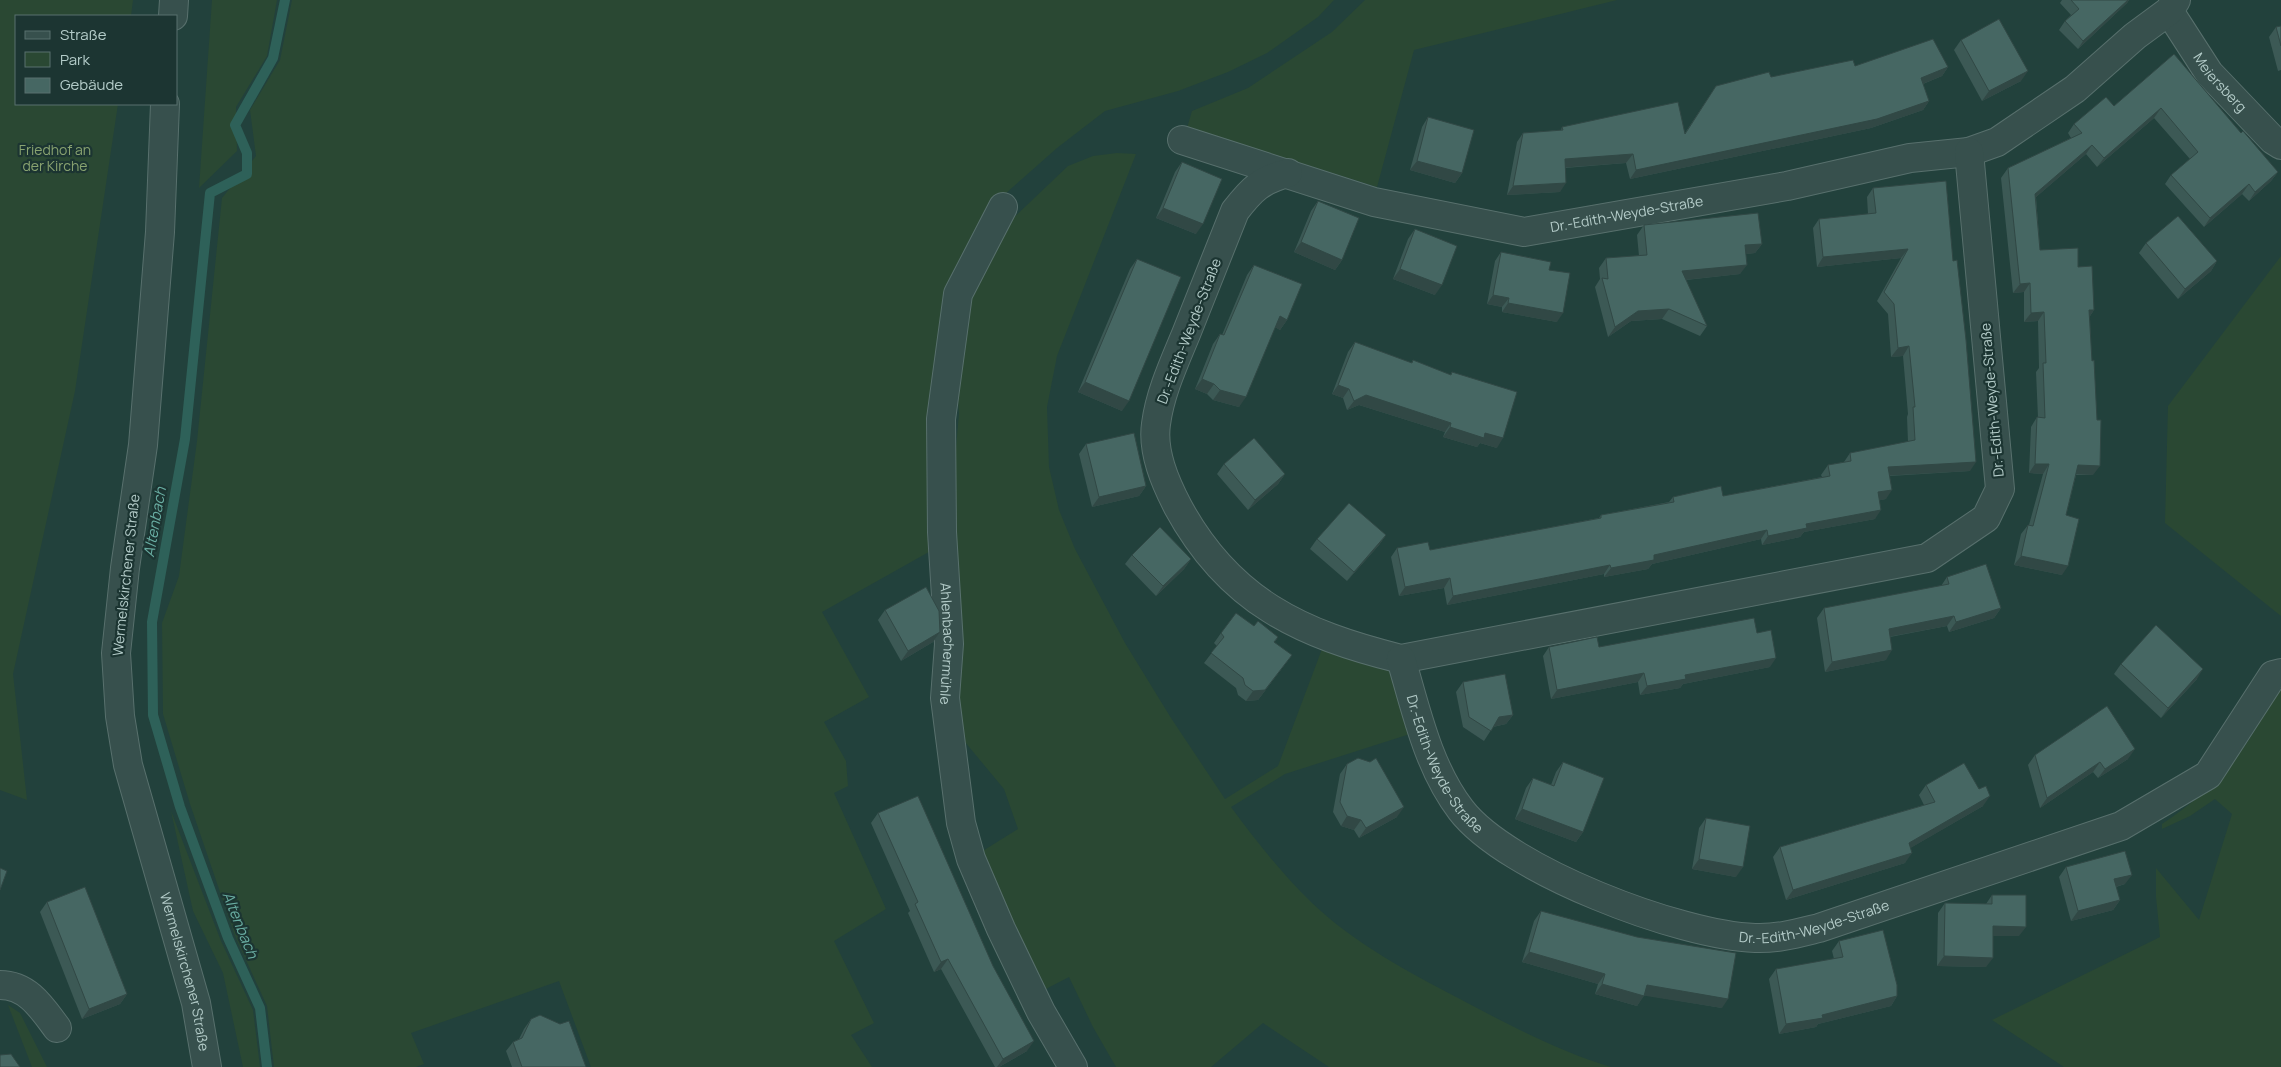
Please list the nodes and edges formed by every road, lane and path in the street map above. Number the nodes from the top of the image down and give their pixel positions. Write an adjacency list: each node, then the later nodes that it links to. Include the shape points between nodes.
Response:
1 (174, 0): 3 (street)
2 (2173, 5): 6 (street, Meiersberg, via 2209,72); 7 (street, Dr.-Edith-Weyde-Straße, via 2075,89 1997,142)
3 (173, 15)
4 (165, 105): 14 (street, Wermelskirchener Straße, via 160,232 143,435 116,653 120,716 128,765 196,1004)
5 (1182, 140): 8 (street, Dr.-Edith-Weyde-Straße)
6 (2281, 145)
7 (1969, 152): 8 (street, Dr.-Edith-Weyde-Straße, via 1910,158 1787,186 1524,232 1374,202); 10 (street, Dr.-Edith-Weyde-Straße, via 2000,489 1986,518 1927,558)
8 (1288, 173): 10 (street, Dr.-Edith-Weyde-Straße, via 1268,179 1250,192 1235,211 1164,390 1156,425 1157,450 1164,477 1187,523 1229,578 1254,599 1302,625)
9 (1003, 207): 15 (street, Ahlenbachermühle, via 958,294 941,419 942,532 949,644 946,698 961,823 971,859 1041,1012)
10 (1401, 659): 11 (street, Dr.-Edith-Weyde-Straße, via 1423,736 1441,774 1461,810 1491,838 1526,861 1630,908 1702,930 1756,938 1819,928 2121,826 2208,775 2273,675)
11 (2281, 673)
12 (0, 985): 13 (street, via 25,991 37,1001)
13 (57, 1028)
14 (207, 1067)
15 (1073, 1067)

